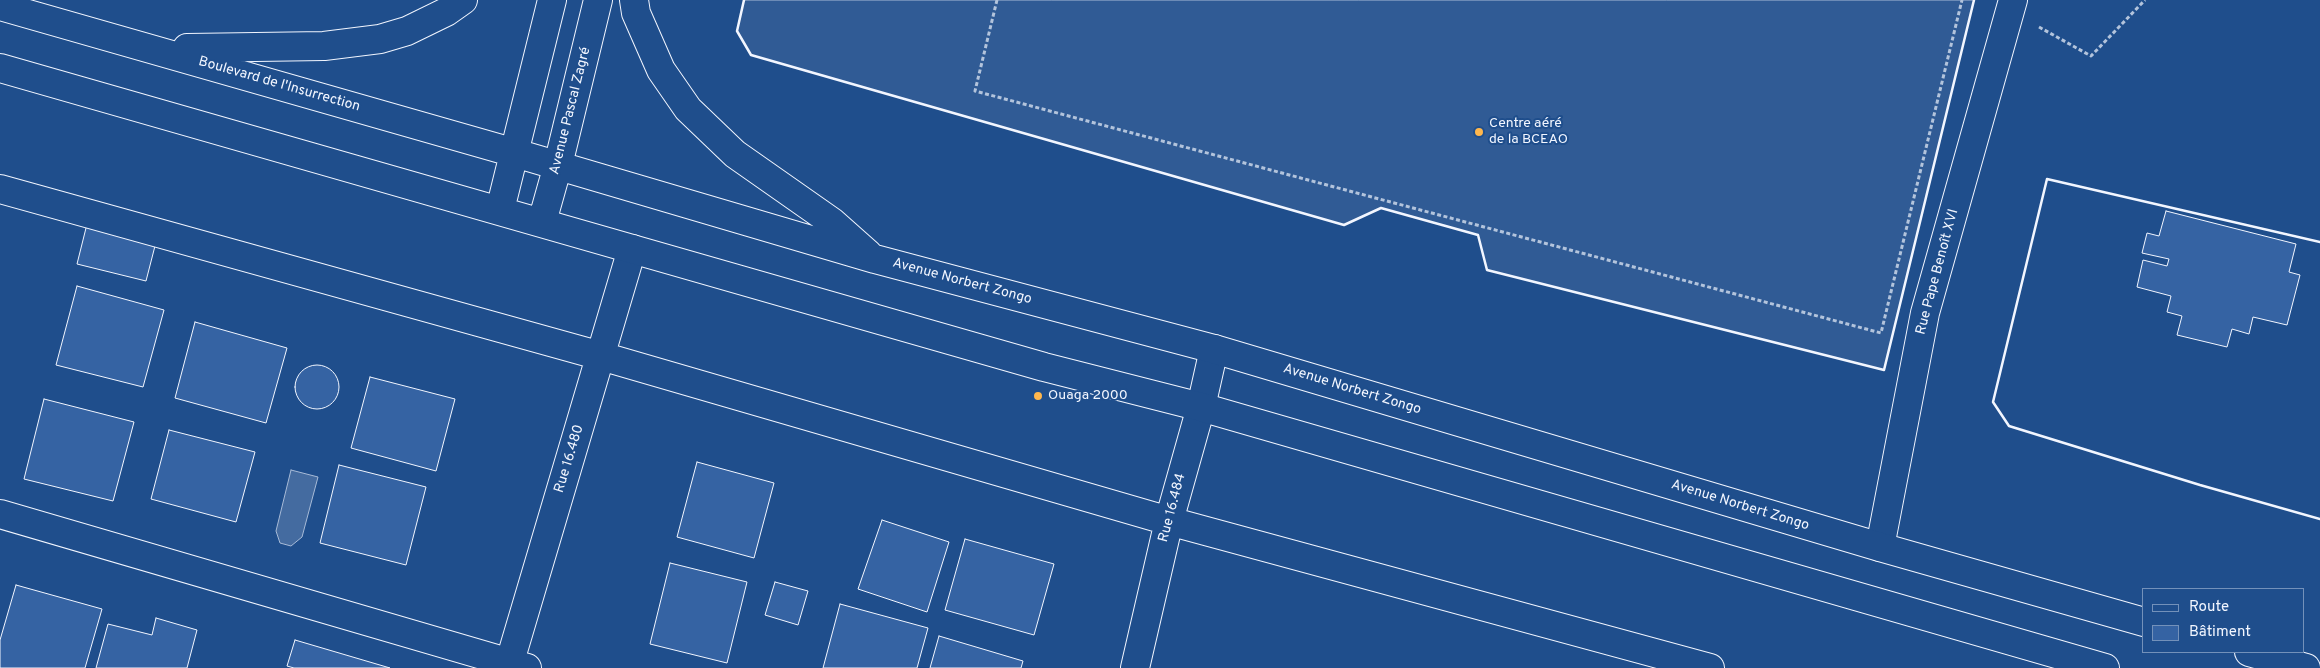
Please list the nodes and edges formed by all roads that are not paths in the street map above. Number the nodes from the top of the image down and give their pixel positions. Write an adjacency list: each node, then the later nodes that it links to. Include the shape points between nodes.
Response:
1 (463, 0): 7 (main road, via 446,12 380,39 324,46)
2 (552, 0): 9 (main road)
3 (598, 0): 10 (main road, Avenue Pascal Zagré)
4 (634, 0): 15 (main road, via 636,13 661,70 688,109 735,154 832,222)
5 (2012, 5): 21 (main road, Rue Pape Benoît XVI, via 1925,313)
6 (0, 6): 7 (main road, Boulevard de l'Insurrection)
7 (154, 48): 9 (main road, Boulevard de l'Insurrection)
8 (0, 68): 12 (main road)
9 (515, 153): 10 (main road, Boulevard de l'Insurrection); 12 (main road)
10 (558, 165): 13 (main road, Avenue Pascal Zagré); 15 (main road, Avenue Norbert Zongo)
11 (0, 189): 17 (main road)
12 (500, 210): 13 (main road)
13 (542, 222): 14 (main road)
14 (632, 249): 17 (main road, Rue 16.480); 18 (main road, via 1044,366)
15 (875, 259): 16 (main road, Avenue Norbert Zongo)
16 (1214, 349): 18 (main road, Rue 16.484); 21 (main road, Avenue Norbert Zongo)
17 (601, 356): 20 (main road); 24 (main road, Rue 16.480)
18 (1201, 407): 20 (main road, Rue 16.484); 27 (main road)
19 (0, 514): 24 (main road)
20 (1169, 521): 25 (main road, Rue 16.484); 26 (main road)
21 (1880, 547): 22 (main road, Avenue Norbert Zongo)
22 (2142, 621)
23 (2253, 653): 28 (main road)
24 (515, 666)
25 (1135, 668)
26 (1710, 668)
27 (2105, 668)
28 (2306, 668)

